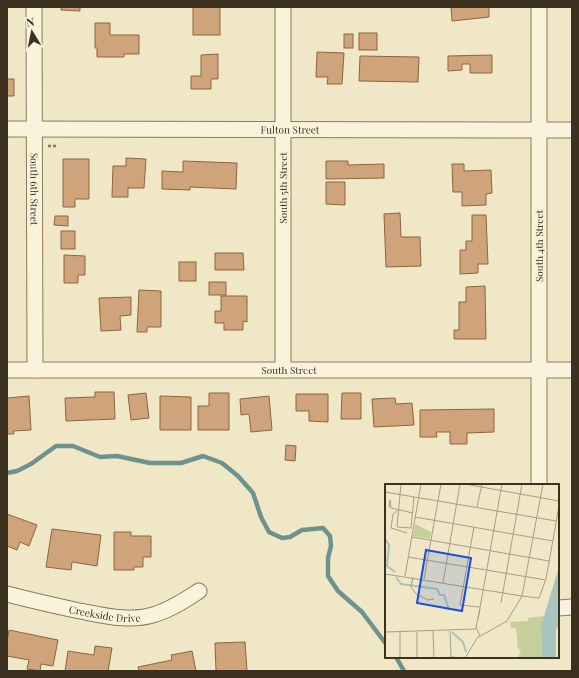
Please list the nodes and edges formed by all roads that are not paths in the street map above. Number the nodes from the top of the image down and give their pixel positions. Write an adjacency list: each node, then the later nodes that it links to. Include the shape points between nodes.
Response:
1 (34, 7): 5 (street, South 6th Street)
2 (283, 7): 6 (street, South 5th Street)
3 (539, 7): 7 (street, South 4th Street)
4 (7, 129): 5 (street, Fulton Street)
5 (34, 129): 6 (street, Fulton Street); 10 (street, South 6th Street)
6 (283, 129): 7 (street, Fulton Street); 11 (street, South 5th Street)
7 (539, 130): 8 (street, Fulton Street); 12 (street, South 4th Street)
8 (572, 130)
9 (7, 370): 10 (street, South Street)
10 (35, 370): 11 (street, South Street)
11 (283, 370): 12 (street, South Street)
12 (540, 370): 13 (street, South Street); 14 (street, South 4th Street)
13 (572, 370)
14 (539, 484)
15 (199, 591): 16 (street, Creekside Drive, via 176,606 156,614 133,618 108,616)
16 (7, 594)
17 (572, 607): 18 (street)
18 (559, 608)

